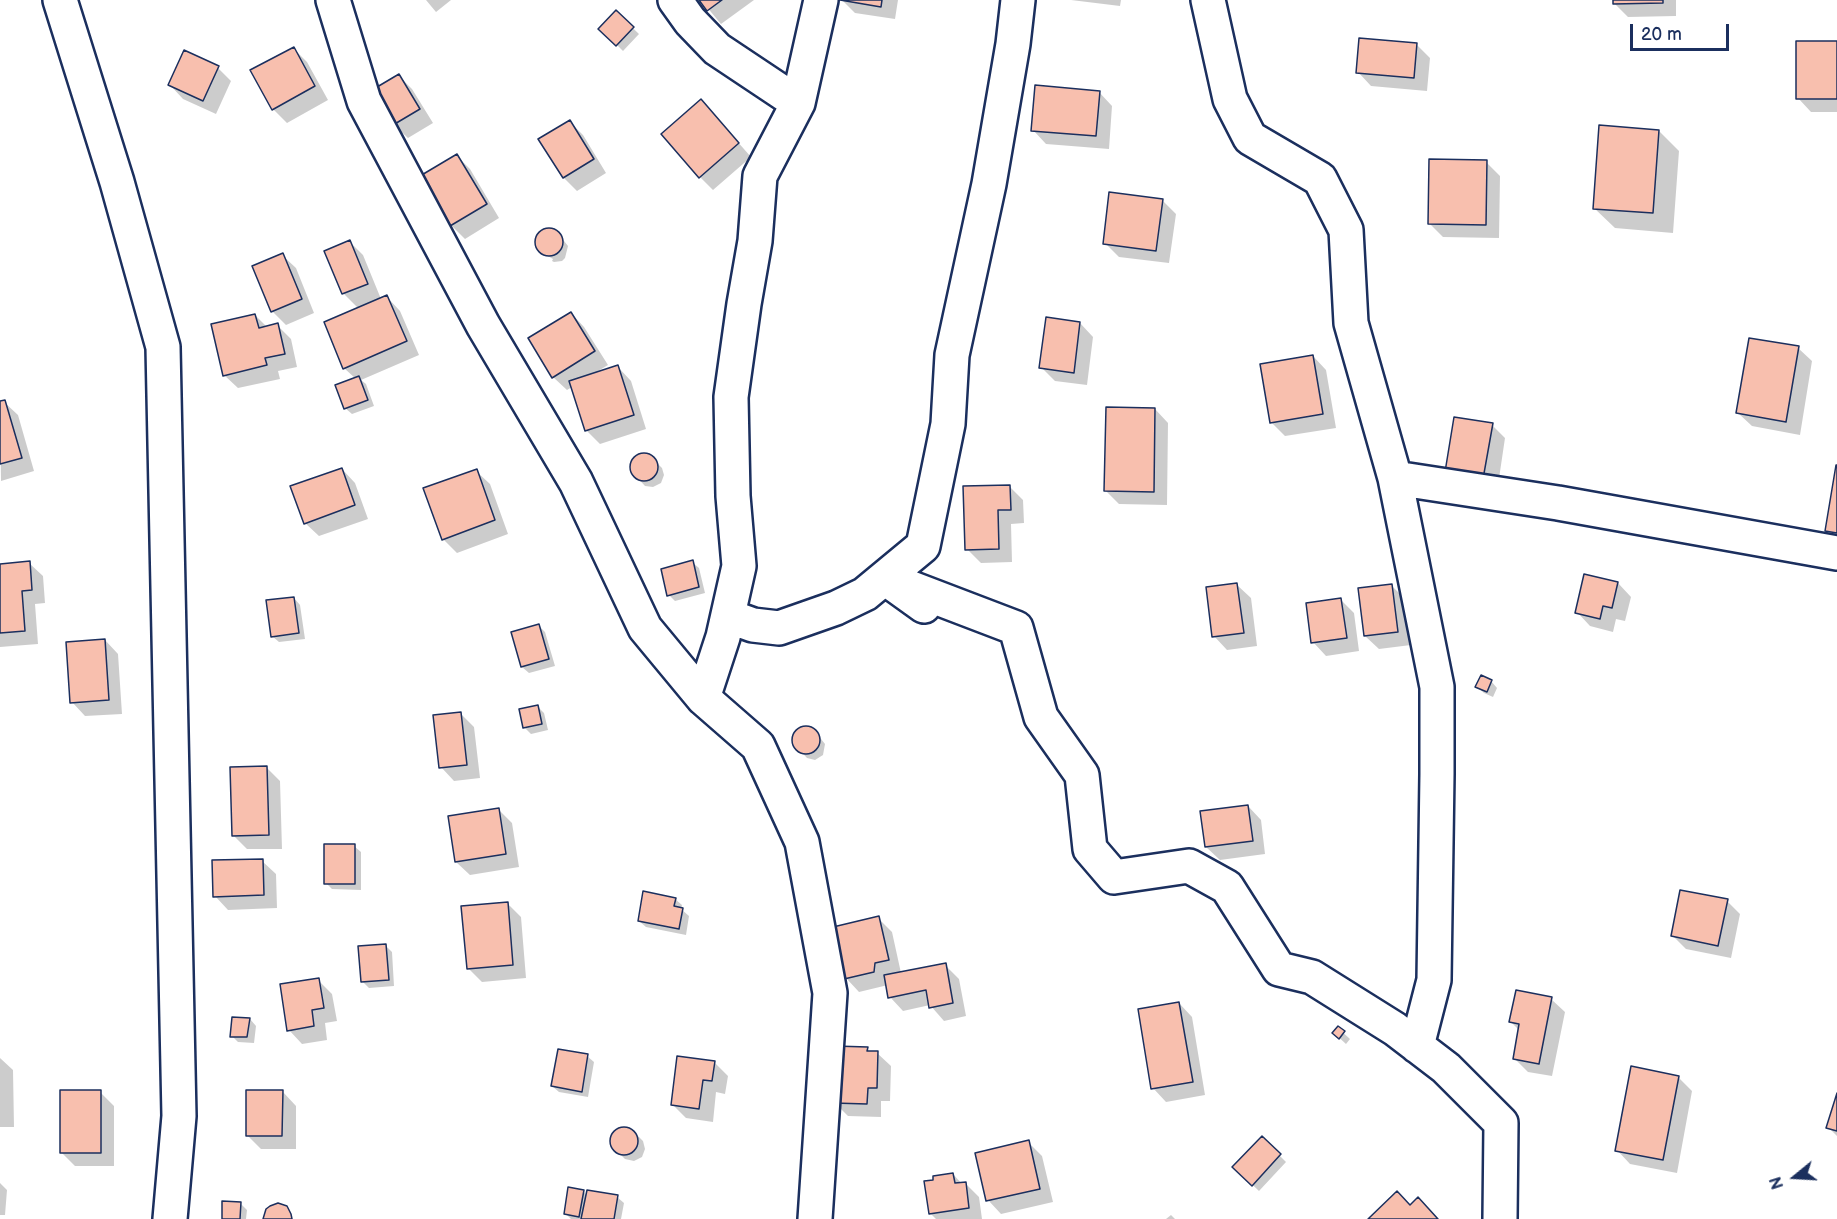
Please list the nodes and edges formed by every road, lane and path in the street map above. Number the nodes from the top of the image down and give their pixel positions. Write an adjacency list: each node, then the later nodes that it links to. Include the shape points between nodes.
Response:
1 (60, 0): 15 (street, via 163,347 179,1116)
2 (333, 0): 13 (street, via 364,101 483,325 576,482 645,628)
3 (675, 0): 7 (street, via 717,49)
4 (821, 0): 7 (street)
5 (1018, 0): 10 (street, via 989,184 952,355 948,424 928,528 923,546)
6 (1208, 0): 8 (street, via 1230,99 1250,138 1320,179 1346,230 1351,323)
7 (798, 103): 12 (street, via 760,177 755,241 731,397 739,566)
8 (1395, 478): 9 (street); 14 (street, via 1437,687 1434,980)
9 (1837, 553)
10 (885, 578): 11 (street); 12 (street, via 865,594 836,608 779,628 753,625); 14 (street, via 1016,628 1041,717 1082,775 1090,849 1114,877 1189,866 1227,886 1279,969 1312,977)
11 (924, 606)
12 (728, 616): 13 (street)
13 (703, 698): 16 (street, via 758,746 802,842 830,993)
14 (1417, 1046): 17 (street, via 1446,1068 1501,1123)
15 (170, 1219)
16 (815, 1219)
17 (1500, 1219)

